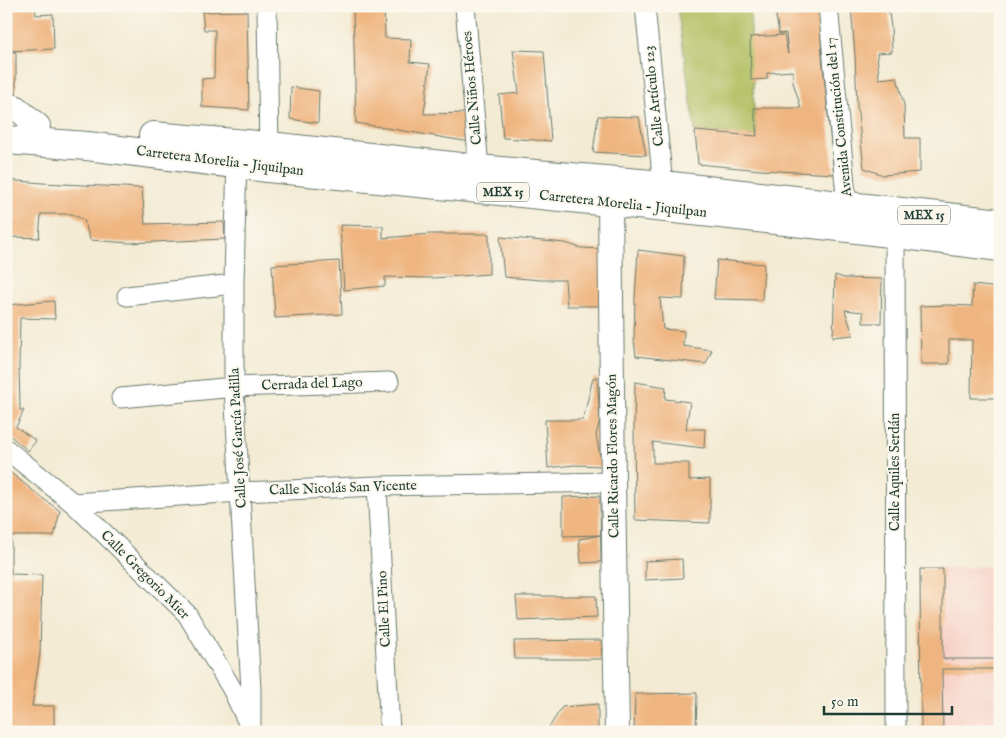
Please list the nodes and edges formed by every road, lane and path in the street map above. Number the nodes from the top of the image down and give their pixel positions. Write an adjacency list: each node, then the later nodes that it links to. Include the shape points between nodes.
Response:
1 (267, 6): 12 (street)
2 (465, 6): 13 (street, Calle Niños Héroes)
3 (645, 6): 14 (street, Calle Artículo 123)
4 (828, 6): 16 (street, Avenida Constitución del 17)
5 (6, 105): 7 (street, via 15,107)
6 (6, 122): 7 (main road, Carretera Morelia - Jiquilpan / MEX 15)
7 (38, 126): 10 (main road, Carretera Morelia - Jiquilpan / MEX 15, via 202,139)
8 (6, 140): 9 (main road, Carretera Morelia - Jiquilpan / MEX 15)
9 (87, 146): 10 (main road, Carretera Morelia - Jiquilpan / MEX 15); 11 (main road)
10 (237, 154): 12 (main road, Carretera Morelia - Jiquilpan / MEX 15); 20 (street, Calle José García Padilla)
11 (6, 157)
12 (269, 157): 13 (main road, Carretera Morelia - Jiquilpan / MEX 15); 15 (main road, Carretera Morelia - Jiquilpan / MEX 15)
13 (479, 169): 15 (main road, Carretera Morelia - Jiquilpan / MEX 15)
14 (663, 185): 15 (main road, Carretera Morelia - Jiquilpan / MEX 15); 16 (main road, Carretera Morelia - Jiquilpan / MEX 15)
15 (614, 192): 16 (main road, Carretera Morelia - Jiquilpan / MEX 15); 26 (street, Calle Ricardo Flores Magón)
16 (848, 217): 17 (main road, Carretera Morelia - Jiquilpan / MEX 15)
17 (895, 223): 18 (main road, Carretera Morelia - Jiquilpan / MEX 15); 19 (main road, Carretera Morelia - Jiquilpan / MEX 15); 33 (street, Calle Aquiles Serdán)
18 (1000, 223)
19 (1000, 247)
20 (234, 284): 21 (street); 23 (street, Calle José García Padilla)
21 (127, 296)
22 (389, 382): 23 (street, Cerrada del Lago)
23 (234, 387): 24 (street, Cerrada del Lago); 28 (street, Calle José García Padilla)
24 (120, 398)
25 (6, 449): 29 (street, Calle Gregorio Mier)
26 (613, 482): 27 (street, Calle Nicolás San Vicente); 32 (street, Calle Ricardo Flores Magón)
27 (377, 486): 28 (street, Calle Nicolás San Vicente); 31 (street, Calle El Pino)
28 (240, 492): 29 (street, Calle Nicolás San Vicente); 30 (street, Calle José García Padilla, via 251,690)
29 (73, 503): 30 (street, Calle Gregorio Mier, via 187,614 232,689)
30 (250, 730)
31 (390, 732)
32 (617, 732)
33 (896, 732)

